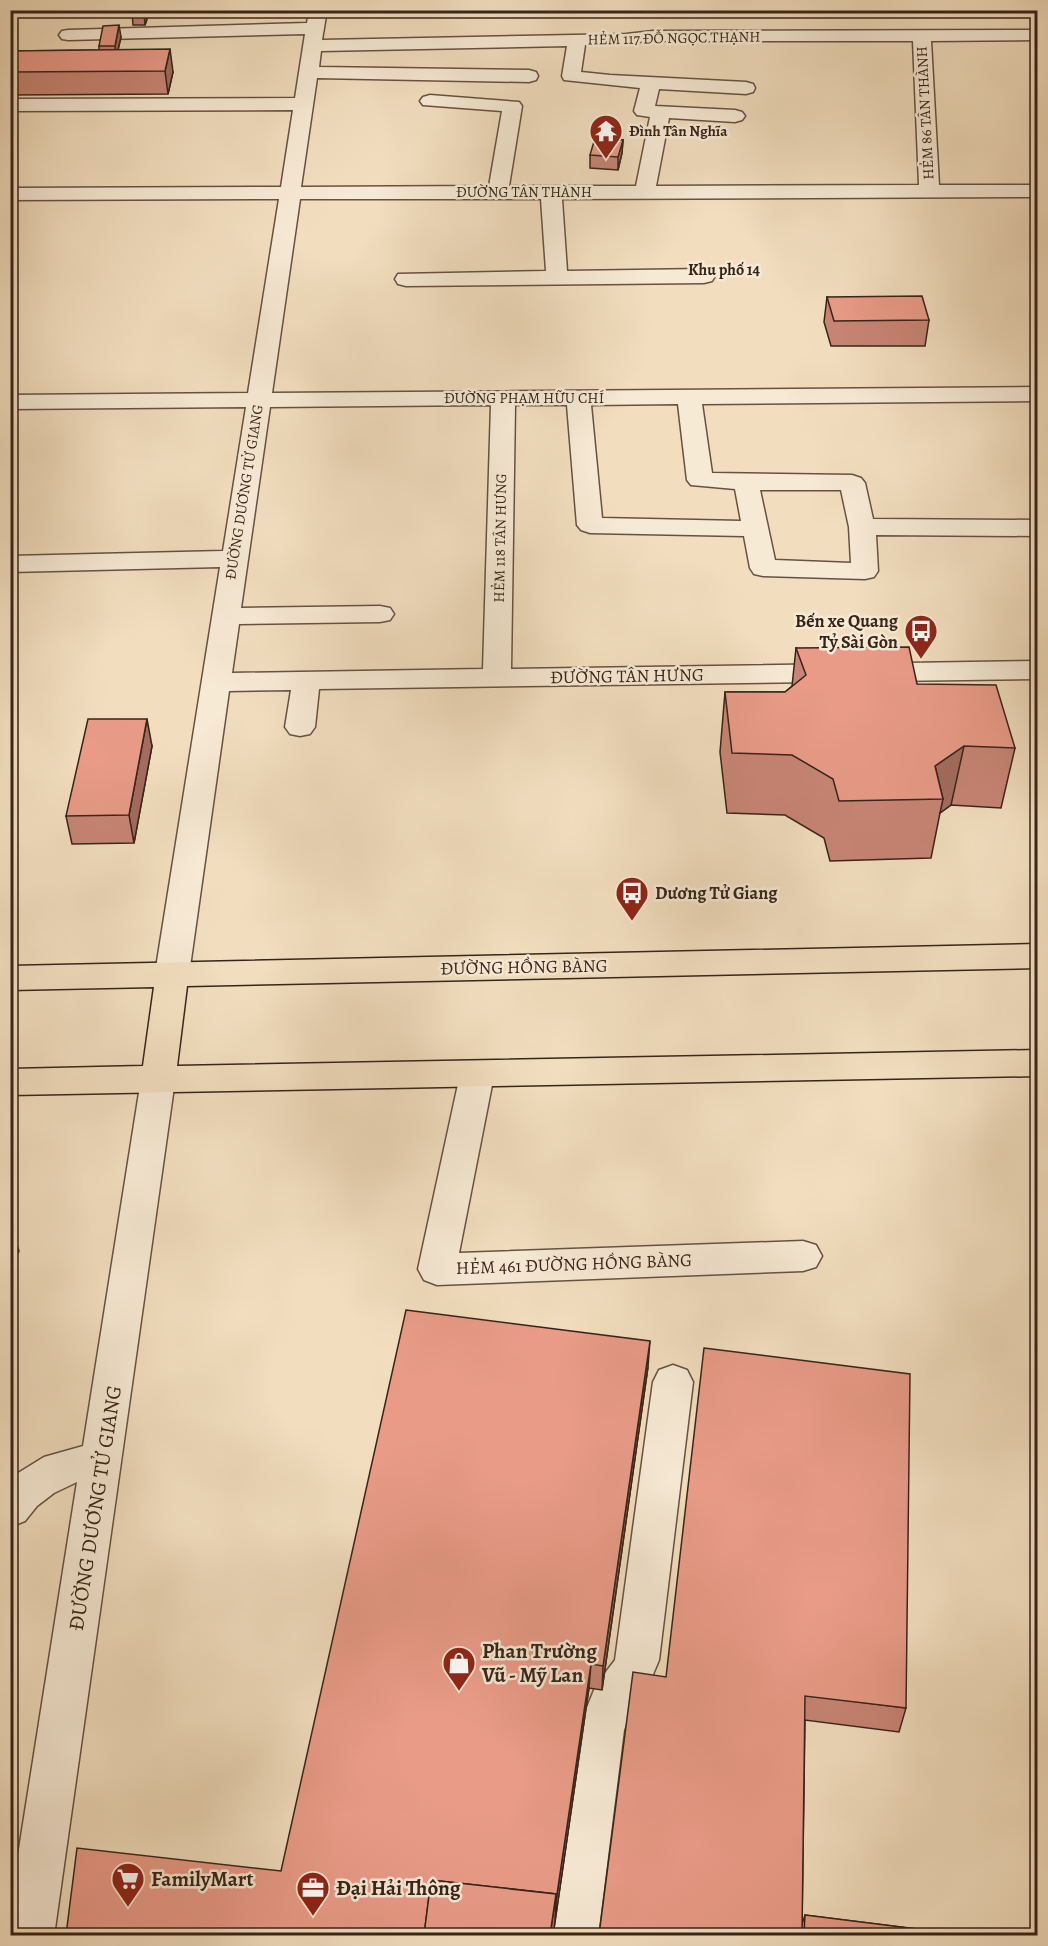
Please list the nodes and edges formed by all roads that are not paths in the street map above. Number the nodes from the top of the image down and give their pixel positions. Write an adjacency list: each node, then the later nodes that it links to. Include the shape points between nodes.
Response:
1 (315, 28): 4 (street, HẺM 117 ĐỖ NGỌC THẠNH); 5 (street, HẺM 117 ĐỖ NGỌC THẠNH); 6 (street, ĐƯỜNG DƯƠNG TỬ GIANG)
2 (922, 34): 3 (street, HẺM 117 ĐỖ NGỌC THẠNH); 5 (street, HẺM 117 ĐỖ NGỌC THẠNH); 15 (street, HẺM 86 TÂN THÀNH)
3 (1036, 34)
4 (68, 35)
5 (577, 40): 8 (street, via 572,76)
6 (309, 72): 7 (street); 11 (street, ĐƯỜNG DƯƠNG TỬ GIANG)
7 (529, 76)
8 (651, 83): 9 (street); 13 (street, via 644,111)
9 (746, 88)
10 (429, 101): 20 (street, via 512,106)
11 (303, 104): 12 (street); 19 (street, ĐƯỜNG DƯƠNG TỬ GIANG)
12 (10, 105)
13 (661, 112): 14 (street); 18 (street)
14 (735, 116)
15 (929, 191): 16 (street, ĐƯỜNG TÂN THÀNH); 18 (street, ĐƯỜNG TÂN THÀNH)
16 (1038, 191)
17 (551, 192): 18 (street, ĐƯỜNG TÂN THÀNH); 20 (street, ĐƯỜNG TÂN THÀNH); 23 (street)
18 (645, 192)
19 (290, 193): 20 (street, ĐƯỜNG TÂN THÀNH); 21 (street, ĐƯỜNG TÂN THÀNH); 29 (street, ĐƯỜNG DƯƠNG TỬ GIANG)
20 (498, 193)
21 (10, 194)
22 (704, 276): 23 (street)
23 (557, 278): 24 (street)
24 (406, 279)
25 (1038, 394): 26 (street, ĐƯỜNG PHẠM HỮU CHÍ)
26 (689, 397): 28 (street, ĐƯỜNG PHẠM HỮU CHÍ); 31 (street, via 700,480)
27 (503, 398): 28 (street, ĐƯỜNG PHẠM HỮU CHÍ); 29 (street, ĐƯỜNG PHẠM HỮU CHÍ); 40 (street, HẺM 118 TÂN HƯNG)
28 (578, 398): 34 (street, via 590,525)
29 (259, 400): 30 (street, ĐƯỜNG PHẠM HỮU CHÍ); 35 (street, ĐƯỜNG DƯƠNG TỬ GIANG)
30 (10, 402)
31 (746, 482): 32 (street, via 852,483); 34 (street)
32 (862, 527): 33 (street); 34 (street, via 865,571 763,568)
33 (1038, 528)
34 (755, 529)
35 (234, 559): 36 (street); 38 (street, ĐƯỜNG DƯƠNG TỬ GIANG)
36 (10, 564)
37 (380, 614): 38 (street)
38 (226, 616): 42 (street, ĐƯỜNG DƯƠNG TỬ GIANG)
39 (1038, 670): 40 (street, ĐƯỜNG TÂN HƯNG)
40 (497, 678): 41 (street, ĐƯỜNG TÂN HƯNG)
41 (306, 681): 42 (street, ĐƯỜNG TÂN HƯNG); 43 (street)
42 (217, 682): 45 (street, ĐƯỜNG DƯƠNG TỬ GIANG)
43 (300, 727)
44 (1038, 956): 45 (main road, ĐƯỜNG HỒNG BÀNG)
45 (172, 974): 46 (main road, ĐƯỜNG HỒNG BÀNG); 49 (main road)
46 (10, 978)
47 (1038, 1063): 48 (main road)
48 (477, 1074): 49 (main road); 51 (street, HẺM 461 ĐƯỜNG HỒNG BÀNG, via 437,1269)
49 (158, 1080): 50 (main road); 53 (street, ĐƯỜNG DƯƠNG TỬ GIANG)
50 (10, 1082)
51 (803, 1256)
52 (672, 1382): 56 (street, via 637,1660 612,1700 602,1730)
53 (102, 1465): 54 (street, via 78,1464 50,1474 32,1485); 55 (street, ĐƯỜNG DƯƠNG TỬ GIANG)
54 (10, 1508)
55 (30, 1935)
56 (574, 1935)

